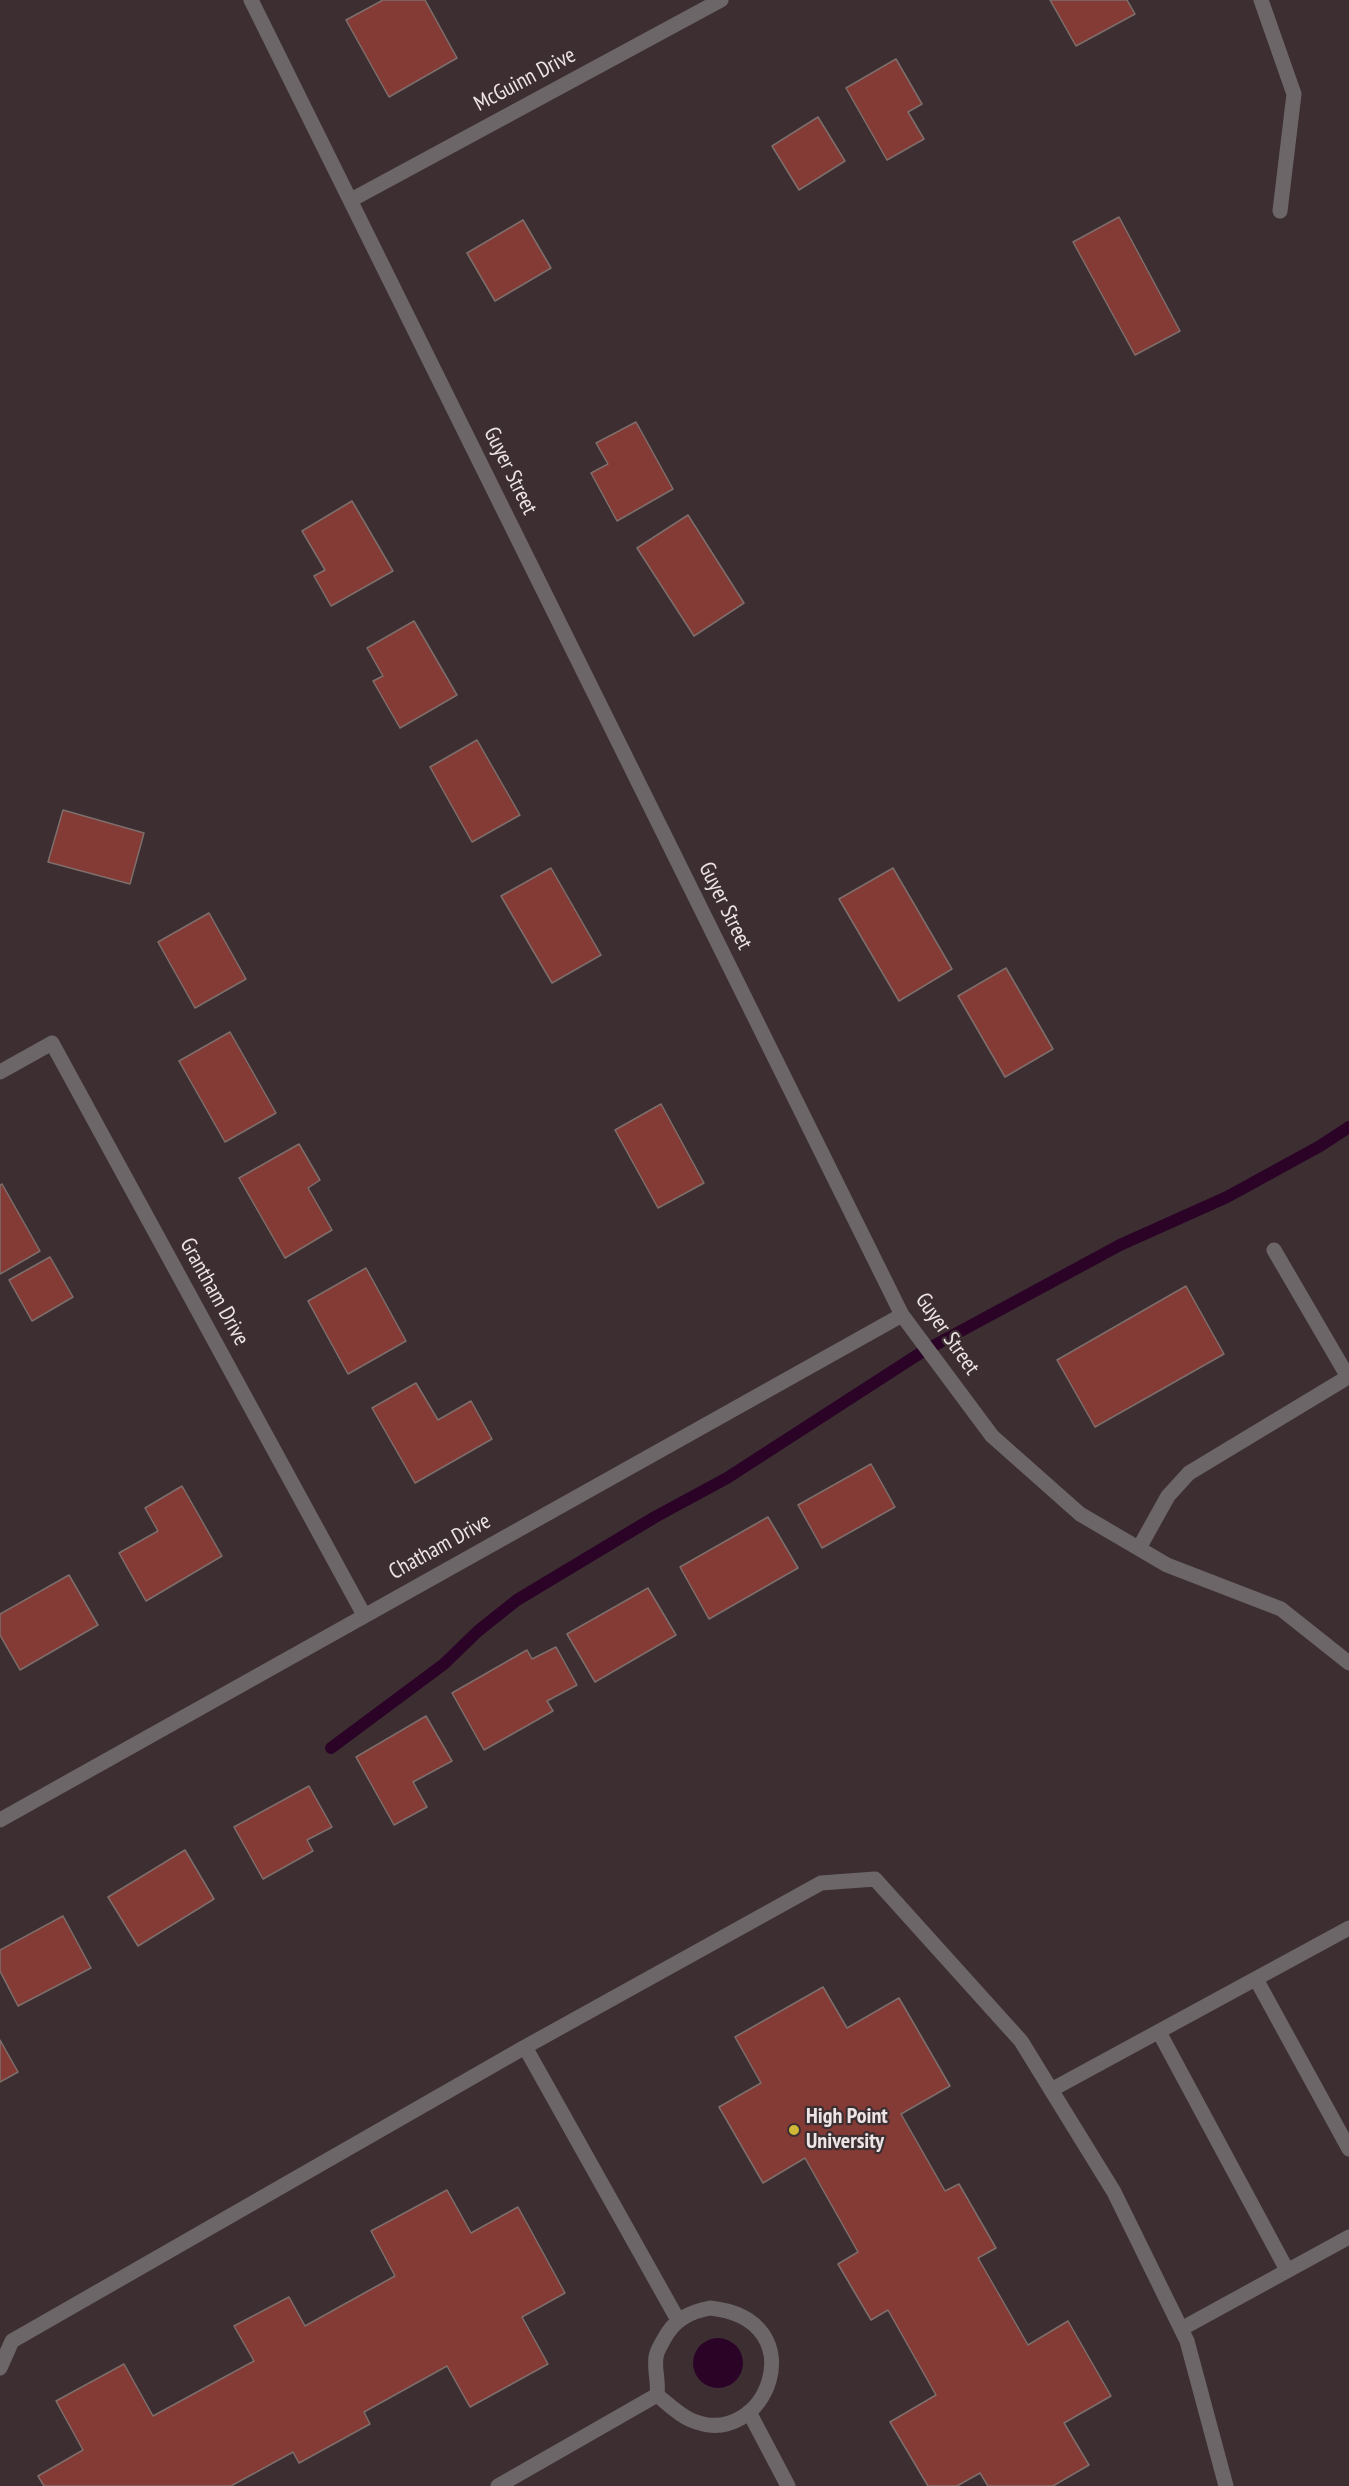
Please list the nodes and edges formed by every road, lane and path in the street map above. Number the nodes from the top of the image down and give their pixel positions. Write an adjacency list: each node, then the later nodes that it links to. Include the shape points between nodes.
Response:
1 (251, 0): 4 (street, Guyer Street)
2 (721, 0): 4 (street, McGuinn Drive)
3 (1261, 0): 5 (street, via 1294,94)
4 (351, 200): 8 (street, Guyer Street)
5 (1280, 211)
6 (0, 1072): 10 (street, Grantham Drive, via 52,1043)
7 (1274, 1250): 9 (street, via 1348,1377 1189,1473 1167,1496)
8 (902, 1315): 9 (street, Guyer Street, via 992,1436 1080,1514); 10 (street, Chatham Drive)
9 (1139, 1548): 11 (street, Guyer Street, via 1167,1565 1281,1609)
10 (364, 1615): 12 (street, Chatham Drive)
11 (1349, 1663)
12 (0, 1820)
13 (1349, 1928): 14 (street)
14 (1256, 1978): 15 (street); 18 (street)
15 (1159, 2032): 17 (street); 20 (street)
16 (525, 2047): 17 (street, via 821,1883 876,1879 1021,2041); 21 (street); 23 (street, via 12,2341)
17 (1052, 2090): 22 (street, via 1114,2192)
18 (1349, 2149)
19 (1349, 2237): 20 (street)
20 (1287, 2270): 22 (street)
21 (678, 2320): 24 (street, via 656,2354); 25 (street, via 710,2308 730,2310 747,2318 761,2332 772,2364 768,2387)
22 (1181, 2329): 28 (street)
23 (0, 2368)
24 (657, 2395): 25 (street, via 690,2420 710,2425 731,2422); 26 (street)
25 (749, 2412): 27 (street)
26 (498, 2486)
27 (788, 2486)
28 (1226, 2486)

